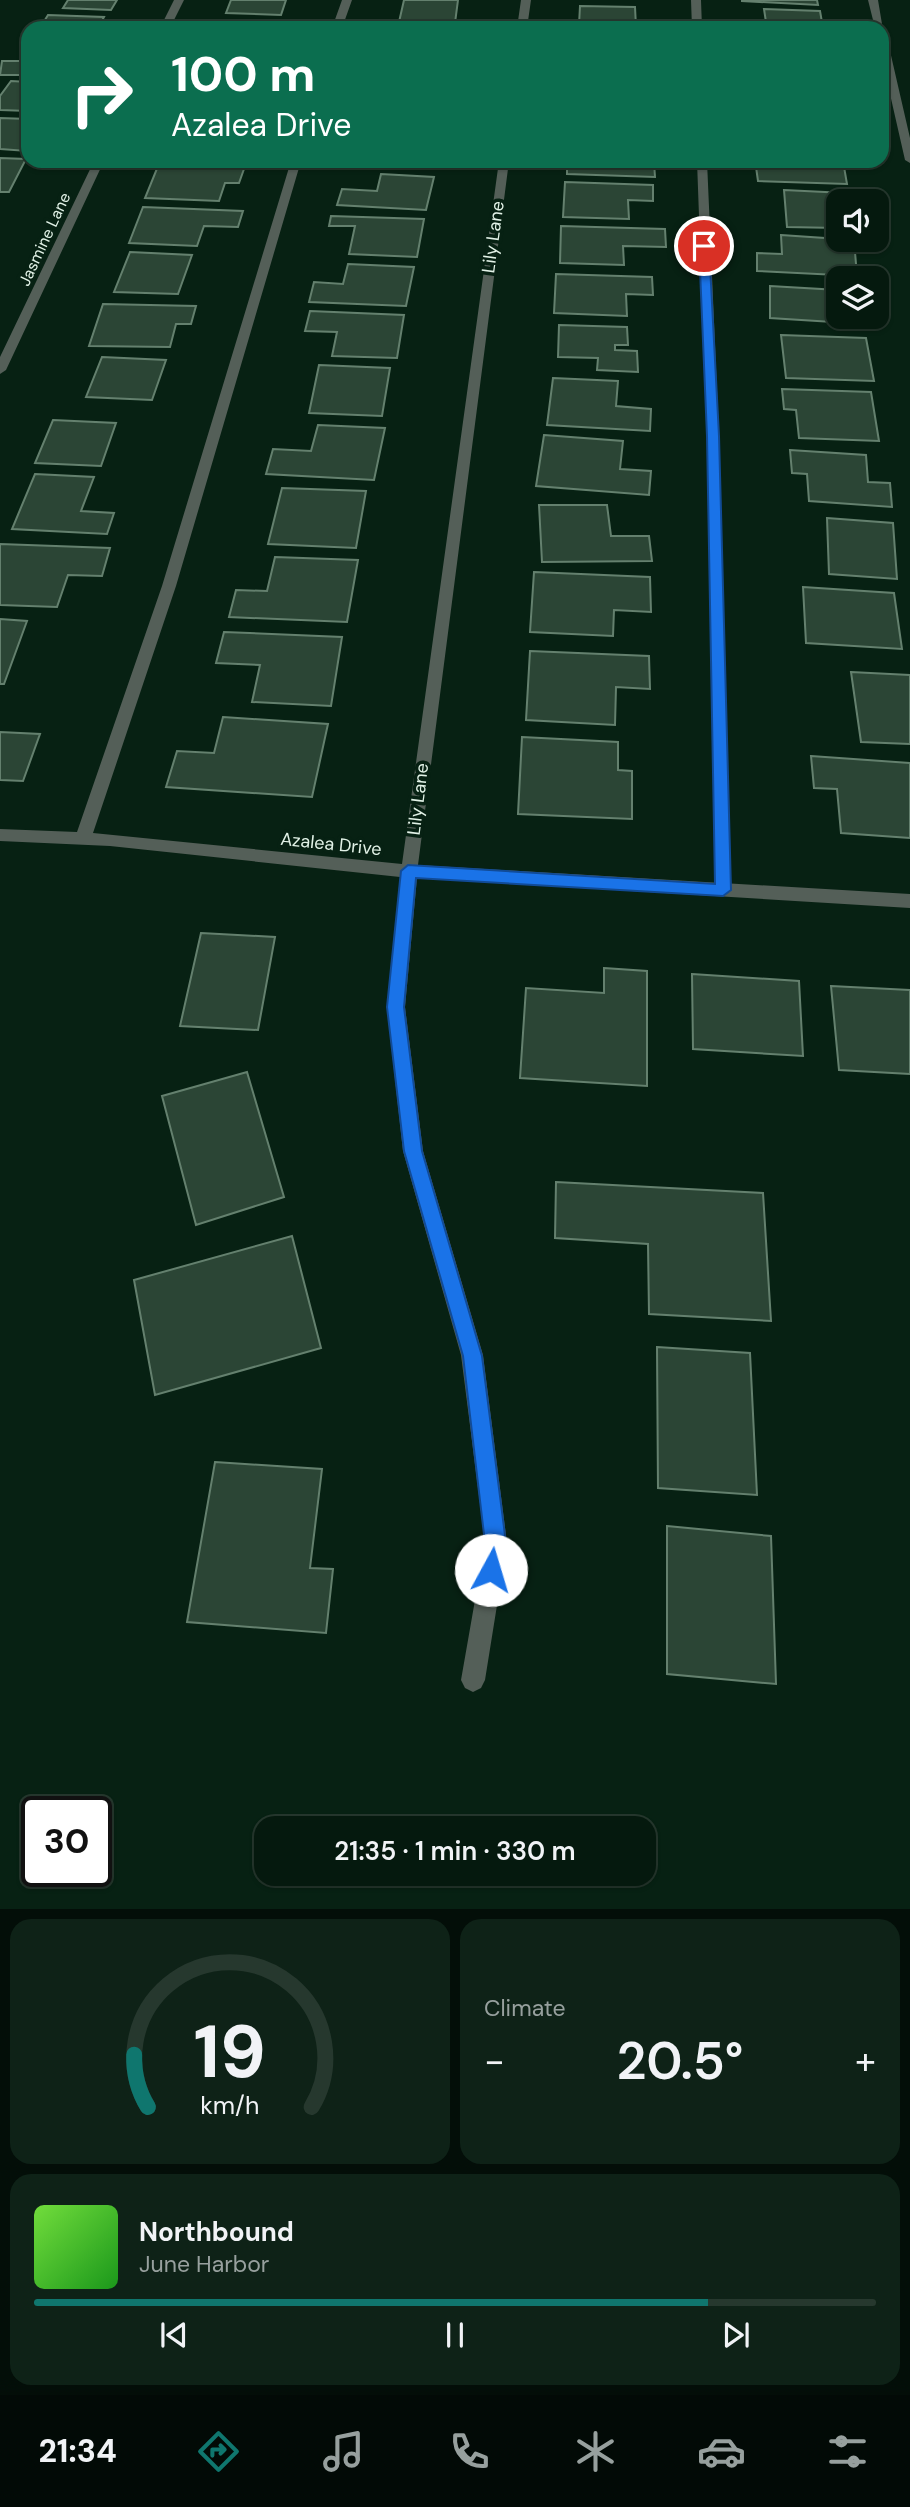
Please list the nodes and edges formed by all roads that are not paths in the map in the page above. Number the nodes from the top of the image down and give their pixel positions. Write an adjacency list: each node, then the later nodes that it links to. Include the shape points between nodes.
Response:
1 (179, 0): 6 (street)
2 (346, 0): 7 (street)
3 (526, 0): 8 (street)
4 (696, 0): 9 (street)
5 (873, 0): 10 (street)
6 (168, 21)
7 (339, 21)
8 (523, 21)
9 (697, 21)
10 (878, 21)
11 (889, 68): 12 (street)
12 (910, 160)
13 (96, 168): 17 (street, Jasmine Lane)
14 (294, 168): 19 (street, via 169,586)
15 (503, 168): 20 (street, Lily Lane)
16 (702, 168): 21 (street)
17 (0, 370)
18 (0, 835): 19 (street, Azalea Drive)
19 (83, 839): 20 (street, Azalea Drive)
20 (408, 871): 21 (street, Azalea Drive); 23 (street, Lily Lane, via 396,1007 413,1151 472,1356 496,1543)
21 (723, 890): 22 (street, Azalea Drive)
22 (910, 901)
23 (473, 1680)

